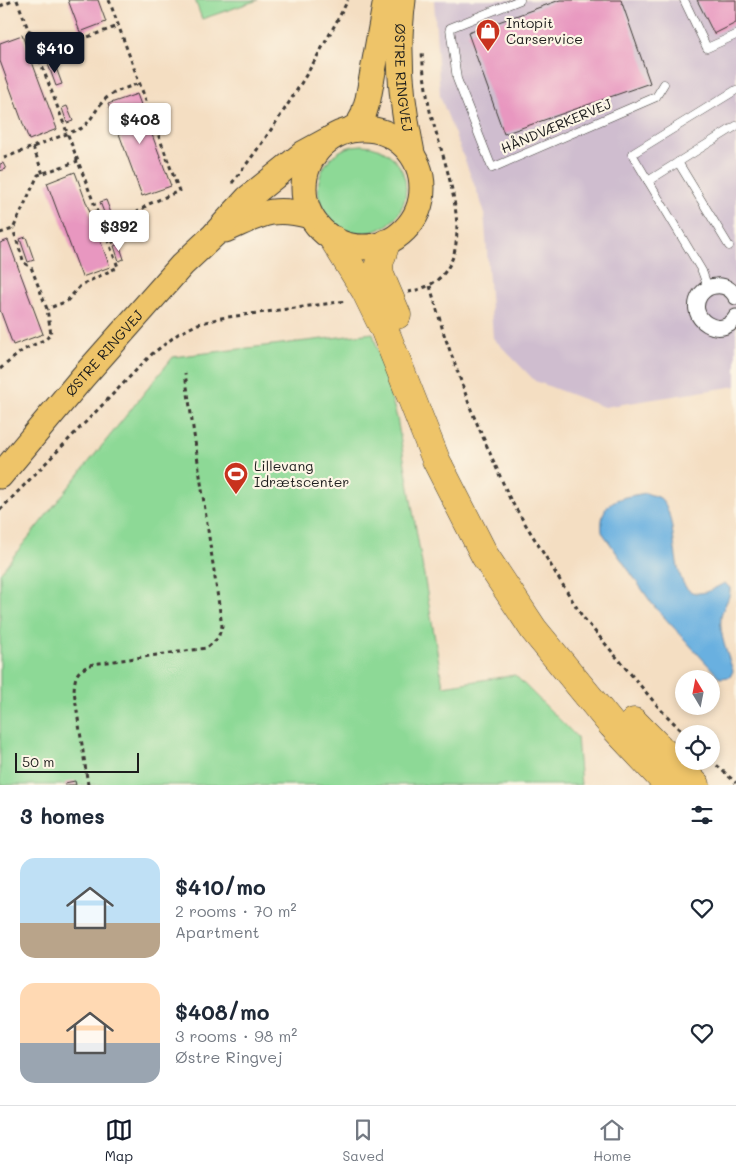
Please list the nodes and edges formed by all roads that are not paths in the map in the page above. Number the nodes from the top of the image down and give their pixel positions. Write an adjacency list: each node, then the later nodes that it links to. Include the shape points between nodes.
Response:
1 (386, 0): 9 (main road, ØSTRE RINGVEJ, via 368,98 363,116)
2 (403, 0): 11 (main road, ØSTRE RINGVEJ, via 399,63)
3 (520, 0): 6 (lane, HÅNDVÆRKERVEJ, via 450,28 457,79 492,168 656,97)
4 (684, 0): 5 (lane, via 707,48)
5 (736, 35)
6 (664, 84)
7 (735, 93): 13 (lane, via 632,154)
8 (736, 126): 12 (lane)
9 (352, 129): 10 (main road); 11 (main road, via 385,133)
10 (326, 141): 14 (main road, via 312,157 304,176 304,196); 15 (main road, ØSTRE RINGVEJ, via 304,153 248,198)
11 (412, 153): 17 (main road, via 422,183 420,204 408,227)
12 (678, 162): 13 (lane); 18 (lane)
13 (648, 181): 19 (lane, via 702,271)
14 (310, 216): 15 (main road, ØSTRE RINGVEJ, via 284,210 272,211); 16 (main road)
15 (214, 235): 22 (main road, ØSTRE RINGVEJ, via 132,320)
16 (334, 240): 17 (main road, via 359,247); 23 (highway, via 365,290 385,331 436,460 485,556 534,630 612,725)
17 (386, 243): 24 (highway, via 379,264 382,283 411,346 440,427 484,522 552,628 614,702)
18 (729, 246)
19 (708, 288): 20 (street); 21 (street, via 696,304 704,323 716,328)
20 (734, 288)
21 (736, 319)
22 (0, 476)
23 (668, 785)
24 (696, 785)

